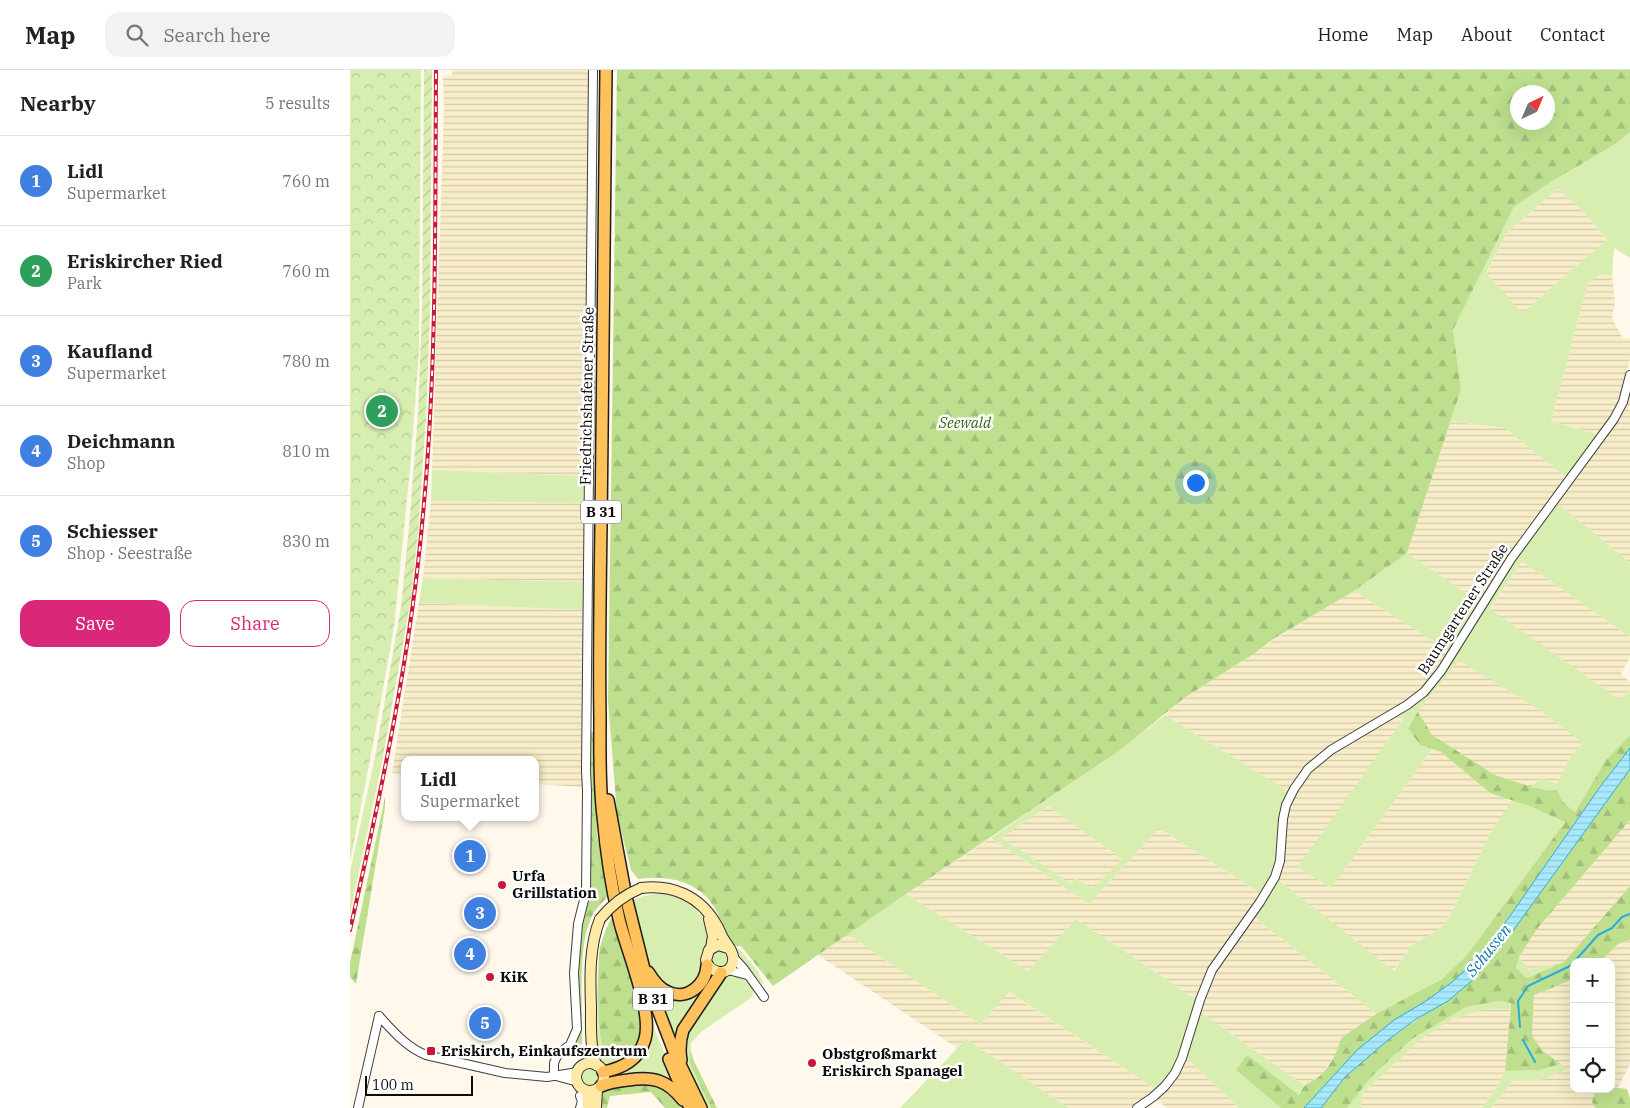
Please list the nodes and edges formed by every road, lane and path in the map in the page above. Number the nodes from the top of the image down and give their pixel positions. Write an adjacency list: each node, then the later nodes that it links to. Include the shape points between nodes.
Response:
1 (594, 70): 16 (street, via 586,892 578,924 574,973 578,1029 570,1045 558,1054)
2 (606, 70): 4 (main road, Friedrichshafener Straße / B 31)
3 (1630, 375): 26 (street, Baumgartener Straße, via 1623,402 1614,419 1511,559 1441,672 1424,692 1407,705 1331,750 1308,769 1294,789 1286,805 1280,861 1275,877 1212,970 1175,1073 1165,1086)
4 (600, 753): 6 (main road, B 31); 12 (main road, B 31, via 610,874 620,922)
5 (706, 910): 7 (street, via 713,936); 8 (street); 14 (street, bridge, via 676,890 641,888 615,902 600,919 590,978 591,1049)
6 (637, 941): 9 (main road, via 651,978 668,993 692,992 705,977); 18 (main road, B 31, via 663,1025)
7 (711, 948): 8 (street, via 721,945); 9 (street, via 706,955)
8 (731, 953): 10 (street, via 732,965); 11 (street)
9 (707, 965): 10 (street, via 713,971)
10 (725, 971): 11 (street); 18 (main road, via 692,1016 680,1039 680,1058)
11 (747, 975): 13 (street)
12 (640, 988): 14 (main road, via 646,1029 641,1049 622,1067); 24 (main road, B 31)
13 (764, 997)
14 (595, 1067): 15 (street, via 582,1067); 19 (street, via 604,1078)
15 (578, 1072): 16 (street); 17 (street)
16 (554, 1076): 17 (street); 20 (street, via 505,1073 426,1055 402,1040 379,1016)
17 (578, 1082): 19 (street, via 580,1087)
18 (690, 1085): 25 (main road, B 31)
19 (591, 1090): 21 (street); 22 (street); 23 (street); 24 (main road, via 608,1083 650,1078 675,1090)
20 (358, 1108)
21 (580, 1108)
22 (588, 1108)
23 (596, 1108)
24 (689, 1108)
25 (701, 1108)
26 (1137, 1108)

